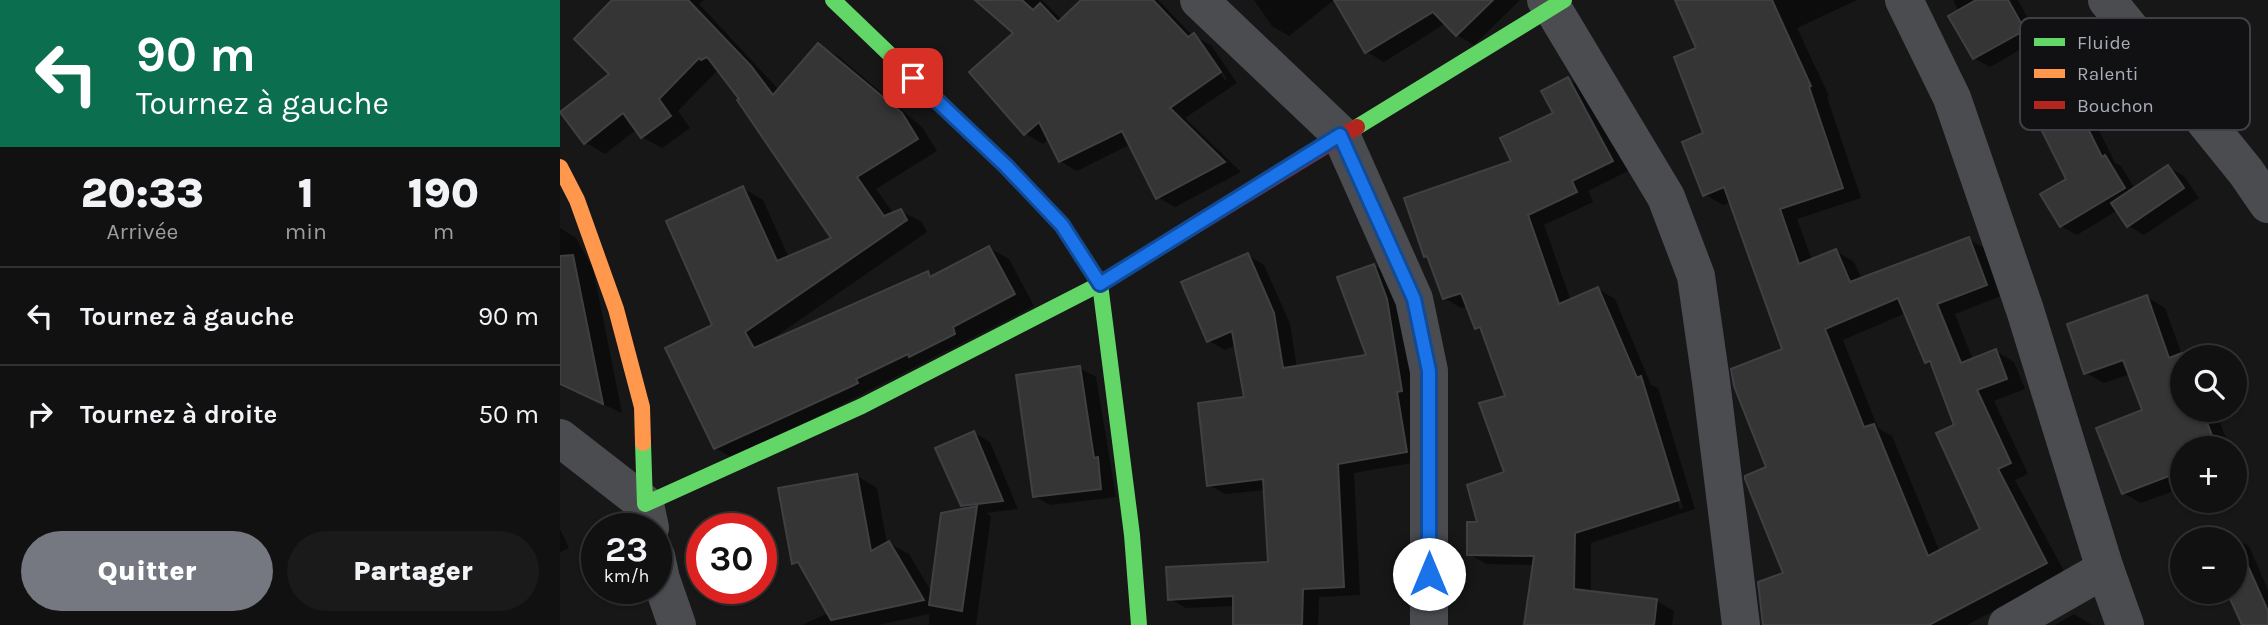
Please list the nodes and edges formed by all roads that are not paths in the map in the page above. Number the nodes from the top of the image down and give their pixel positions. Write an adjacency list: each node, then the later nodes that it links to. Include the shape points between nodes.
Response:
1 (833, 0): 11 (street, via 1062,225)
2 (1199, 0): 8 (street)
3 (1904, 0): 16 (street, via 1952,98 2025,310)
4 (2107, 0): 6 (street)
5 (1554, 2): 8 (street); 23 (street, via 1666,197 1696,276)
6 (2122, 18)
7 (2212, 130): 10 (street)
8 (1340, 135): 11 (street); 22 (street, via 1414,299 1429,371)
9 (560, 167): 14 (street, via 578,200 616,309 642,407)
10 (2268, 204)
11 (1100, 284): 15 (street); 21 (street)
12 (560, 438): 13 (street)
13 (645, 513)
14 (648, 513)
15 (654, 513)
16 (2105, 569): 24 (street); 25 (street)
17 (660, 604): 19 (street)
18 (670, 604): 20 (street)
19 (660, 625)
20 (677, 625)
21 (1139, 625)
22 (1429, 625)
23 (1741, 625)
24 (2007, 625)
25 (2125, 625)

